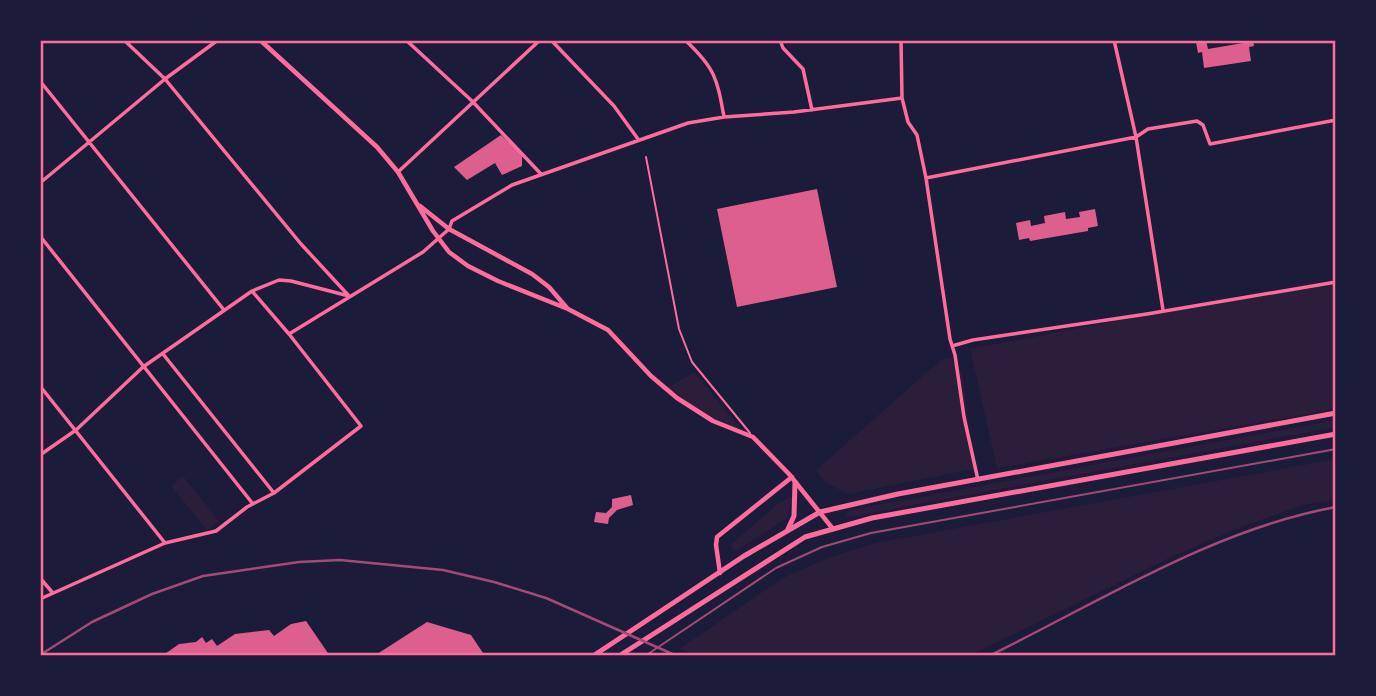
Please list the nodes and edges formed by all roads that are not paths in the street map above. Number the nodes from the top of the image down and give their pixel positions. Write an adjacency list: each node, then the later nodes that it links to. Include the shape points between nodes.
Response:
1 (124, 40): 11 (street)
2 (218, 40): 11 (street)
3 (260, 40): 22 (street, via 377,147)
4 (405, 40): 14 (street)
5 (540, 40): 14 (street)
6 (551, 40): 19 (street, via 614,106)
7 (685, 40): 16 (street, via 718,81)
8 (780, 40): 15 (street, via 803,69)
9 (901, 40): 13 (street)
10 (1114, 40): 18 (street)
11 (165, 79): 20 (street); 32 (street)
12 (40, 81): 20 (street)
13 (902, 98): 15 (street); 24 (street, via 917,135)
14 (472, 101): 22 (street); 23 (street)
15 (811, 110): 16 (street)
16 (724, 117): 19 (street)
17 (1336, 120): 18 (street, via 1210,144 1197,121 1148,130)
18 (1136, 137): 24 (street); 35 (street)
19 (638, 139): 23 (street)
20 (88, 141): 25 (street); 34 (street)
21 (646, 157): 44 (lane, via 679,329 692,362)
22 (398, 172): 26 (street)
23 (541, 174): 27 (street, via 477,204 452,221)
24 (926, 178): 37 (street)
25 (40, 183)
26 (414, 201): 27 (street); 29 (street)
27 (449, 229): 29 (street); 33 (street, via 532,274)
28 (40, 236): 39 (street)
29 (438, 239): 32 (street); 33 (street, via 468,266)
30 (1336, 282): 35 (street)
31 (252, 291): 32 (street, via 279,280); 34 (street); 36 (street)
32 (349, 296): 36 (street)
33 (568, 309): 44 (street, via 608,330 651,376 686,404)
34 (224, 310): 38 (street)
35 (1164, 311): 37 (street)
36 (289, 334): 48 (street, via 361,426)
37 (952, 346): 47 (street)
38 (163, 354): 39 (street); 48 (street)
39 (143, 367): 42 (street); 49 (street)
40 (40, 386): 42 (street)
41 (1336, 413): 47 (main road)
42 (76, 430): 45 (street); 53 (street)
43 (1336, 434): 52 (main road, via 872,518)
44 (752, 437): 46 (street)
45 (40, 455)
46 (793, 479): 50 (street); 51 (main road, via 794,516); 54 (street, via 717,537)
47 (978, 480): 50 (main road)
48 (274, 493): 49 (street)
49 (253, 504): 53 (street, via 216,531)
50 (820, 512): 51 (main road); 52 (street)
51 (788, 529): 54 (main road)
52 (833, 529): 59 (main road, via 805,537)
53 (165, 543): 56 (street)
54 (720, 573): 58 (main road)
55 (40, 578): 56 (street)
56 (52, 592): 57 (street)
57 (40, 599)
58 (593, 656)
59 (619, 656)

